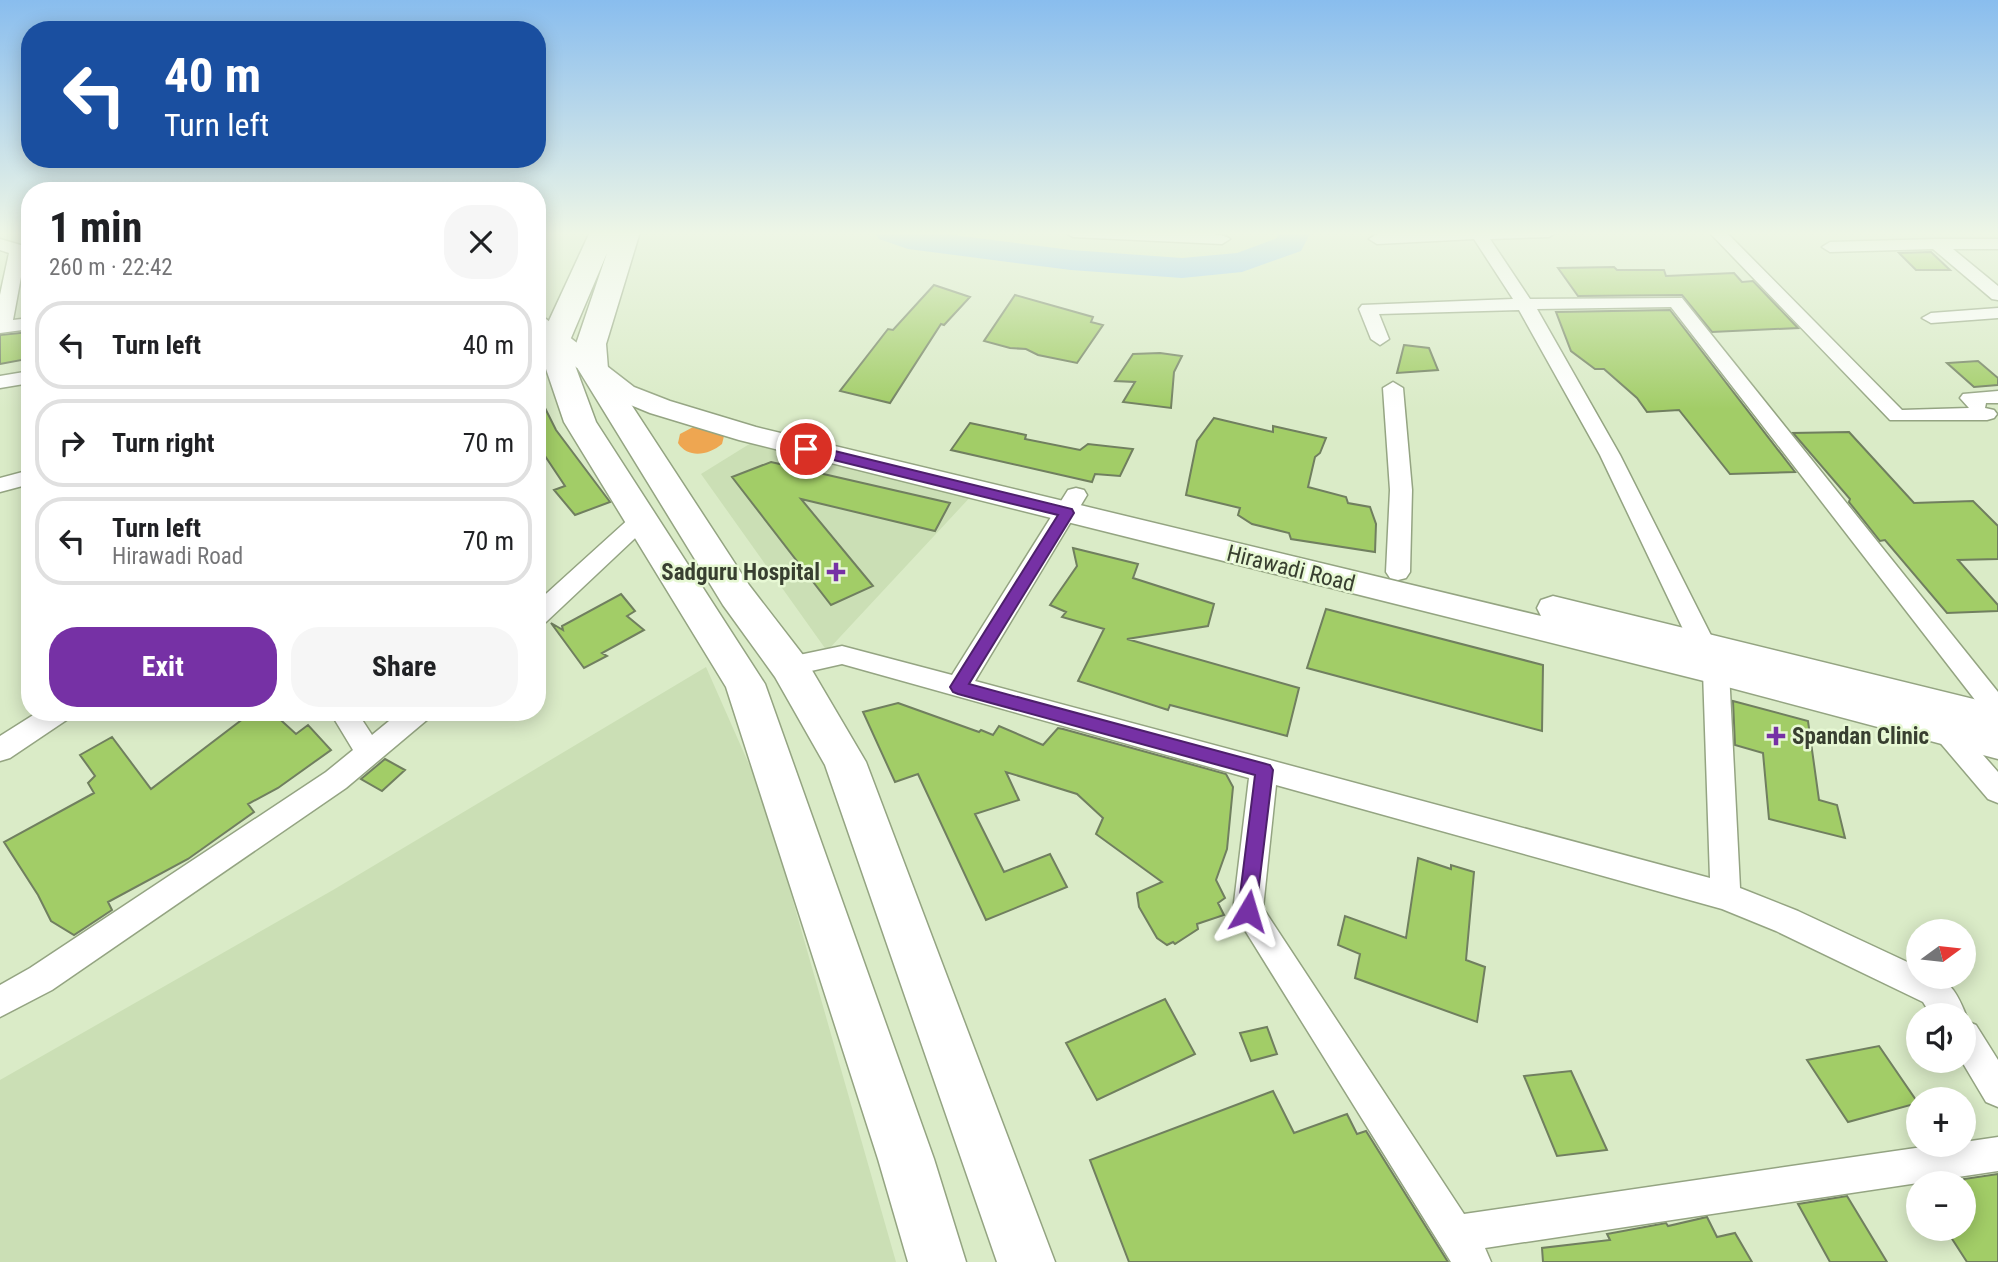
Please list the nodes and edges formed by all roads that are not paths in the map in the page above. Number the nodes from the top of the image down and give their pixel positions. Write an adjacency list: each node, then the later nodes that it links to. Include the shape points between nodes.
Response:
1 (10, 291): 10 (street)
2 (570, 291): 11 (main road)
3 (609, 291): 13 (main road, via 592,344)
4 (1517, 291): 6 (street)
5 (1775, 291): 17 (street, via 1897,416)
6 (1525, 304): 12 (street, via 1368,309); 24 (street, via 1604,444); 27 (street, via 1676,302)
7 (1998, 313): 8 (street)
8 (1931, 318)
9 (21, 324): 10 (street)
10 (1, 326)
11 (547, 331): 13 (street, Hirawadi Road); 21 (main road, via 580,422)
12 (1380, 339)
13 (593, 369): 20 (street, Hirawadi Road, via 625,393 749,434); 25 (main road, via 736,595)
14 (21, 378): 15 (street)
15 (0, 382)
16 (1393, 388): 22 (street, via 1401,490)
17 (1994, 412)
18 (21, 479): 19 (street)
19 (0, 485)
20 (1072, 504): 22 (street); 24 (street, Hirawadi Road); 26 (street)
21 (640, 521): 23 (street); 45 (main road, via 745,684)
22 (1398, 572): 24 (street)
23 (546, 608)
24 (1709, 658): 28 (street); 32 (street, Hirawadi Road); 38 (street)
25 (789, 666): 26 (street, via 842,655); 46 (main road, via 845,762)
26 (958, 687): 36 (street)
27 (1998, 711)
28 (1998, 719)
29 (45, 721): 34 (street)
30 (349, 721): 35 (street)
31 (408, 721): 35 (street)
32 (1946, 731): 33 (street, Hirawadi Road); 37 (street)
33 (1998, 744)
34 (0, 750)
35 (369, 753): 39 (street, via 336,780)
36 (1264, 770): 38 (street); 44 (street, via 1248,911)
37 (1998, 792)
38 (1725, 896): 40 (street, via 1787,920 1934,991)
39 (0, 1002)
40 (1942, 1003)
41 (1976, 1055): 42 (street)
42 (1998, 1090)
43 (1998, 1154): 44 (street)
44 (1464, 1248)
45 (937, 1262)
46 (1026, 1262)

